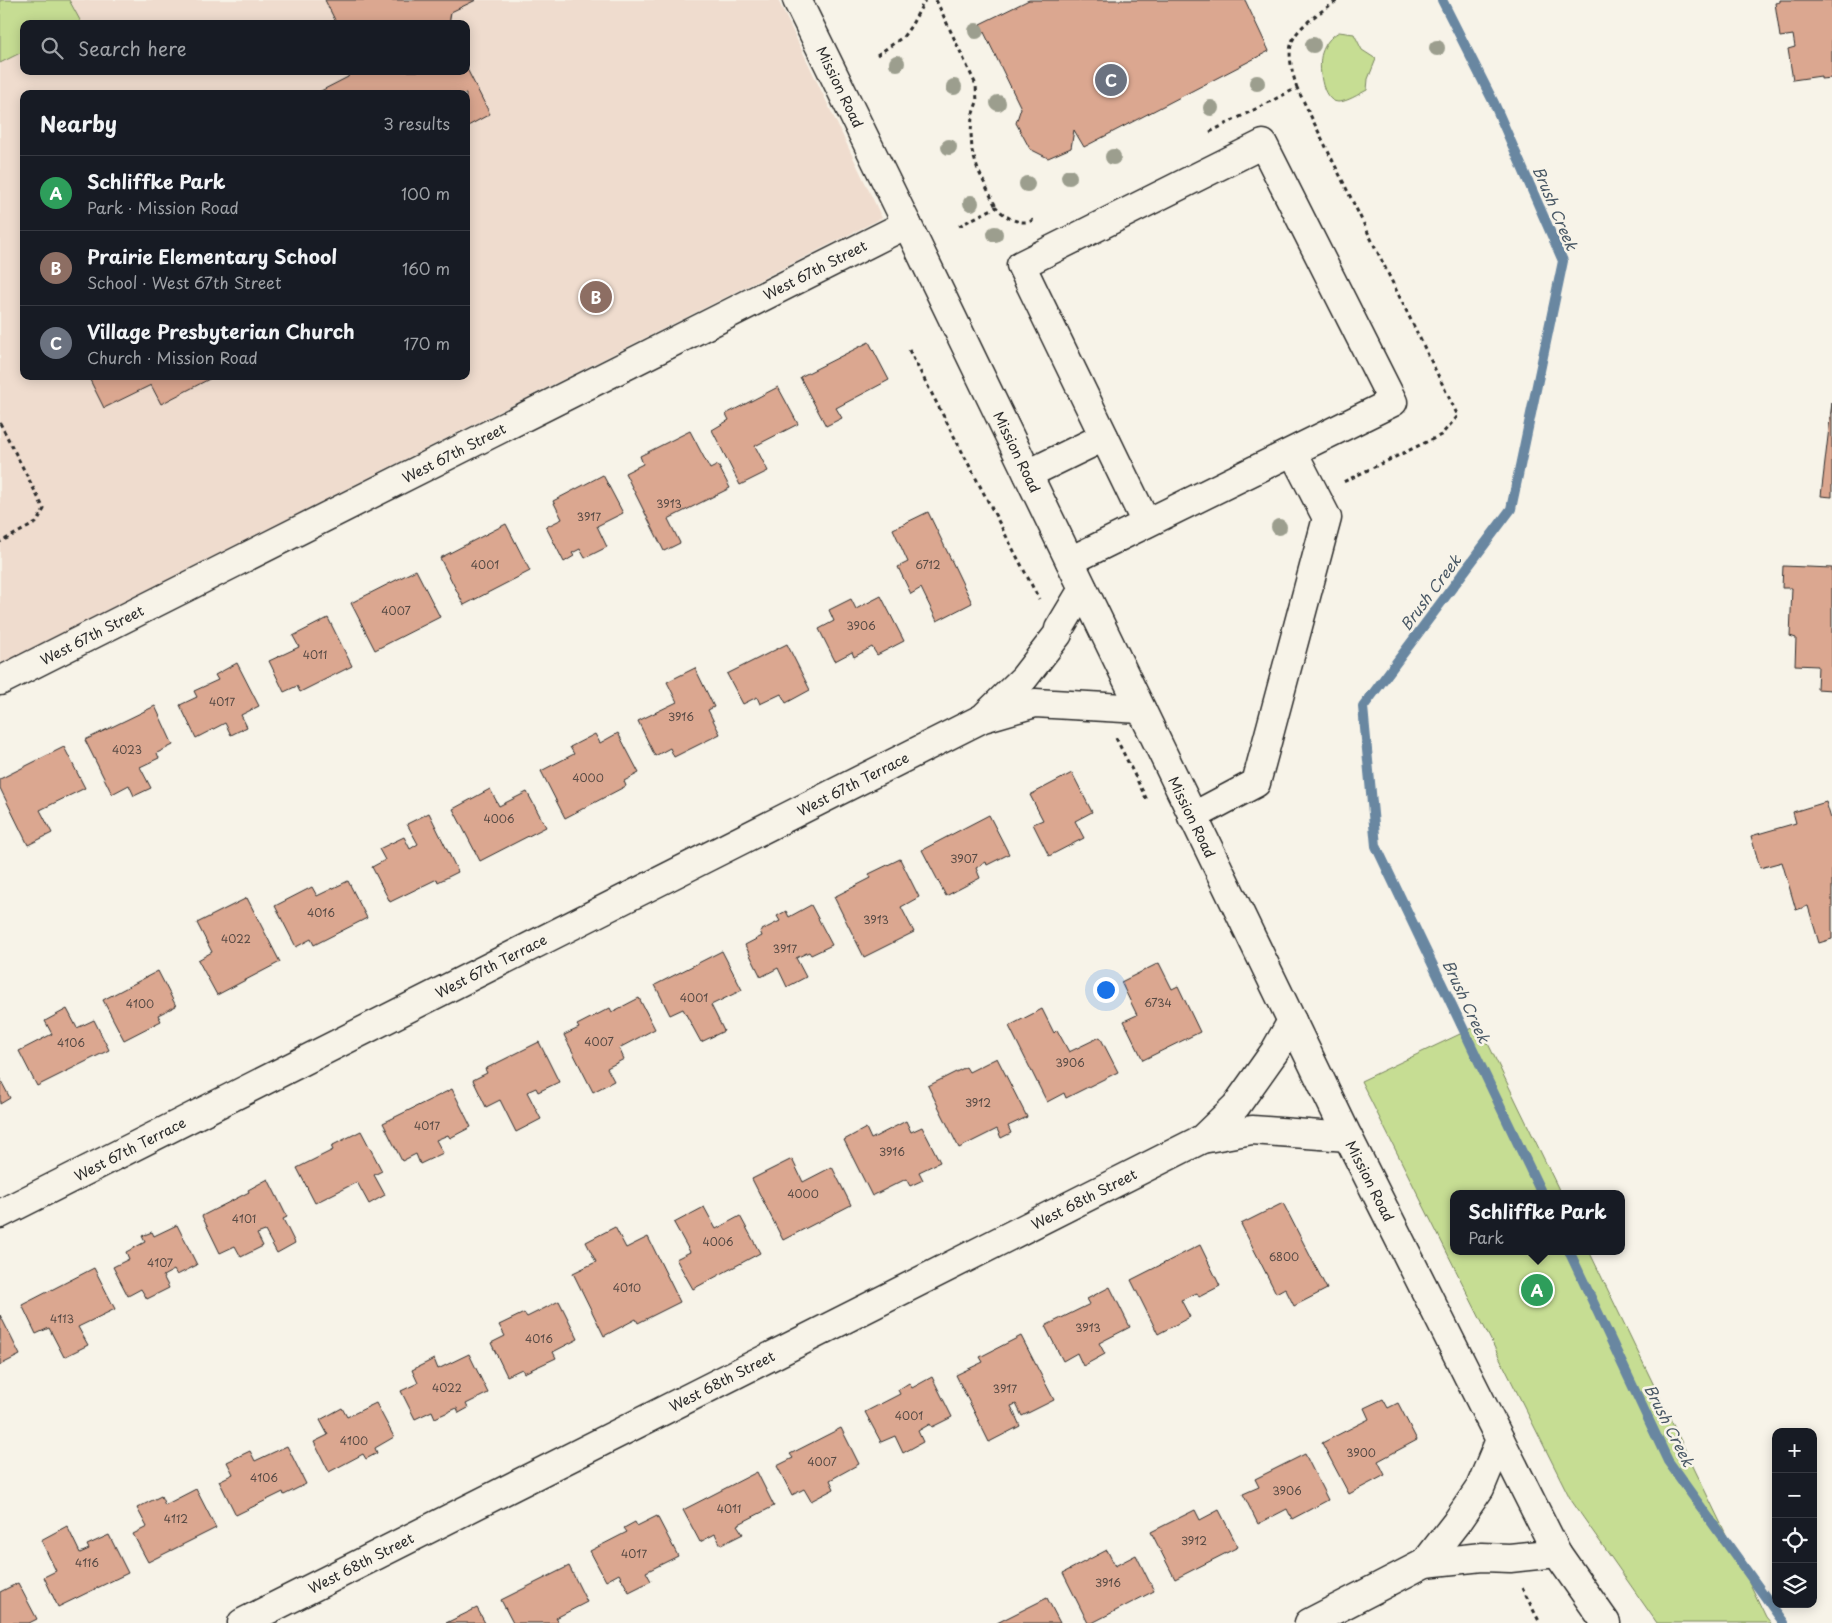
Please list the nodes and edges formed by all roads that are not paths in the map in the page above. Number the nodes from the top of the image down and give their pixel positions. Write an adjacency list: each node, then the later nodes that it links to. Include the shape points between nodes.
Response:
1 (797, 0): 2 (street, Mission Road)
2 (907, 224): 5 (street, Mission Road); 9 (street, West 67th Street)
3 (1104, 437): 4 (street, via 1021,265 1263,144 1393,402); 5 (street); 6 (street)
4 (1293, 452): 6 (street); 12 (street, via 1327,518 1256,782)
5 (1028, 474): 7 (street, Mission Road)
6 (1146, 523): 7 (street)
7 (1070, 561): 8 (street, Mission Road)
8 (1083, 589): 10 (street, Mission Road); 11 (street, West 67th Terrace, via 1058,634 1024,678)
9 (0, 681)
10 (1141, 709): 11 (street, West 67th Terrace, via 1035,703); 12 (street, Mission Road)
11 (983, 718): 16 (street, West 67th Terrace)
12 (1192, 817): 13 (street, Mission Road)
13 (1292, 1021): 14 (street, Mission Road); 15 (street, West 68th Street, via 1236,1106)
14 (1348, 1137): 15 (street, West 68th Street, via 1252,1130); 17 (street, Mission Road)
15 (1202, 1140): 20 (street, West 68th Street)
16 (0, 1214)
17 (1500, 1440): 18 (street, Mission Road); 19 (street, via 1480,1488)
18 (1557, 1553): 19 (street); 22 (street, Mission Road)
19 (1425, 1563): 21 (street)
20 (242, 1623)
21 (1309, 1623)
22 (1606, 1623)

